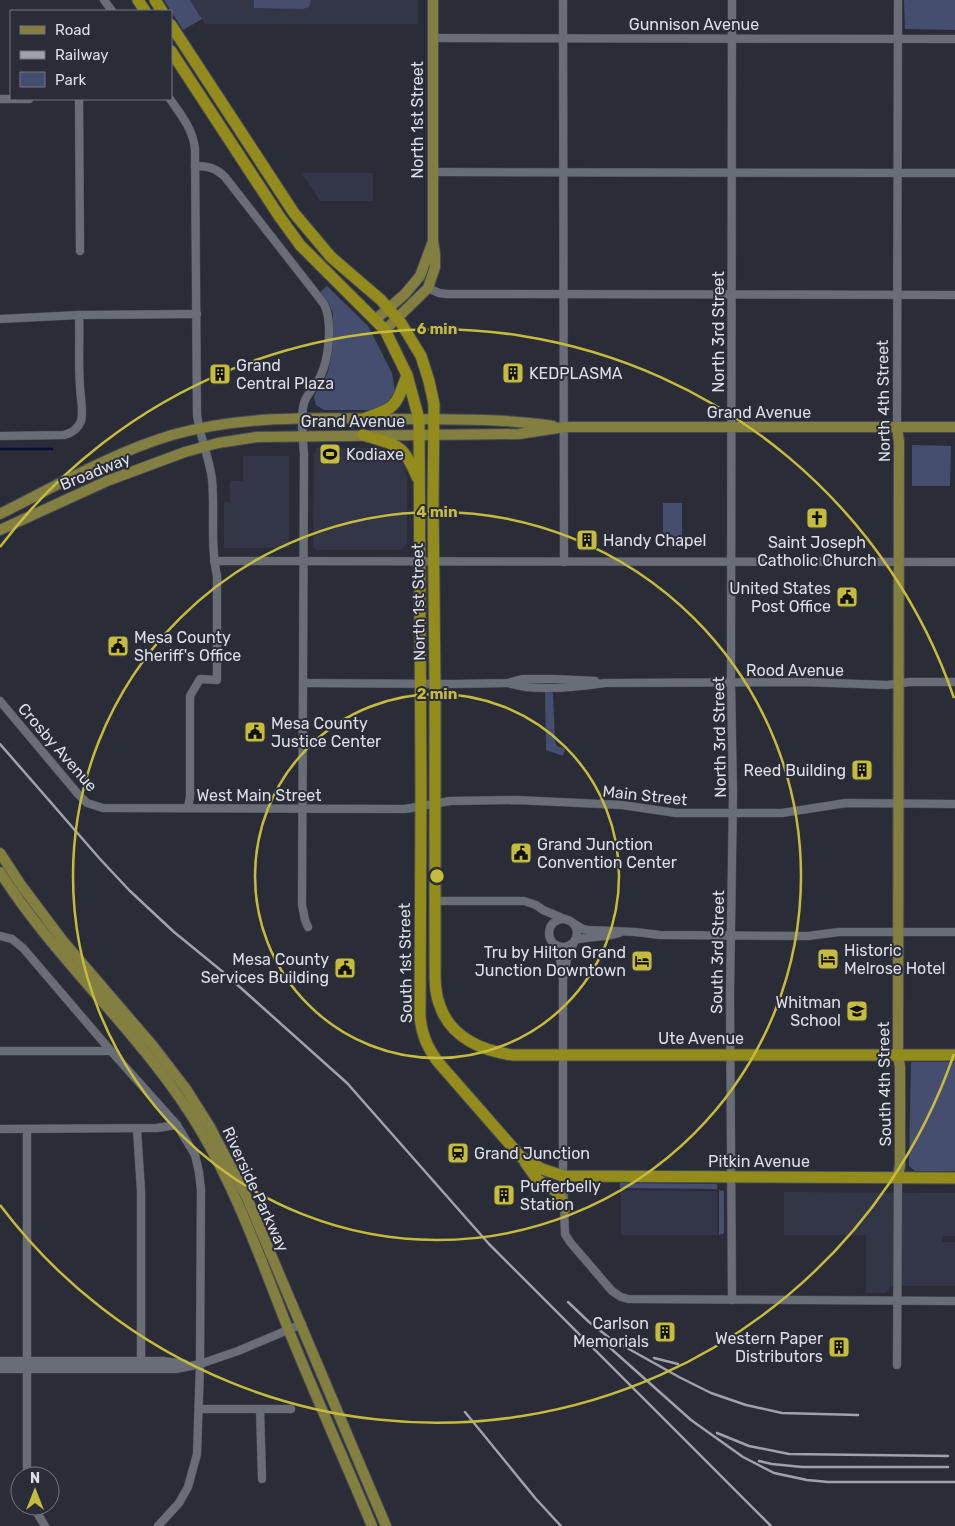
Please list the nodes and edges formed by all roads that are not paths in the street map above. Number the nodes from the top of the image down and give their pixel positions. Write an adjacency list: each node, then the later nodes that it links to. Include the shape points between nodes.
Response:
1 (433, 0): 6 (main road, North 1st Street)
2 (564, 0): 7 (street)
3 (732, 0): 8 (street, North 3rd Street)
4 (898, 0): 9 (street, North 4th Street)
5 (172, 27): 27 (highway, via 294,213 331,257)
6 (433, 38): 7 (street, Gunnison Avenue); 15 (main road, North 1st Street)
7 (564, 38): 8 (street, Gunnison Avenue); 16 (street)
8 (731, 38): 9 (street, Gunnison Avenue); 17 (street, North 3rd Street)
9 (898, 38): 10 (street, Gunnison Avenue); 18 (street, North 4th Street)
10 (955, 38)
11 (172, 53): 32 (highway, via 300,245)
12 (79, 100): 21 (street)
13 (171, 100): 14 (street, via 192,133)
14 (195, 166): 28 (street); 36 (street, via 207,166 225,177 326,307 328,347 322,372 304,404)
15 (433, 172): 16 (street); 20 (main road, North 1st Street)
16 (564, 172): 17 (street); 23 (street)
17 (731, 172): 18 (street); 24 (street, North 3rd Street)
18 (897, 172): 19 (street); 25 (street, North 4th Street)
19 (955, 173)
20 (433, 241): 22 (main road, North 1st Street, via 435,267); 27 (main road, North 1st Street, via 420,276)
21 (80, 252)
22 (428, 288): 23 (street, via 447,294); 31 (main road, North 1st Street)
23 (564, 294): 24 (street); 39 (street)
24 (732, 294): 25 (street); 40 (street, North 3rd Street)
25 (897, 294): 26 (street); 41 (street, North 4th Street)
26 (955, 294)
27 (388, 308): 31 (highway, North 1st Street); 32 (main road, North 1st Street)
28 (197, 314): 29 (street); 43 (street)
29 (79, 315): 30 (street); 47 (street, via 82,412 78,427 64,435)
30 (0, 319)
31 (397, 319): 33 (main road, North 1st Street); 38 (highway, North 1st Street, via 421,356 432,391)
32 (375, 320): 33 (highway, North 1st Street)
33 (384, 330): 34 (highway, North 1st Street)
34 (407, 375): 35 (highway, via 394,405); 37 (highway, North 1st Street)
35 (363, 418): 36 (main road, Grand Avenue); 37 (main road, Grand Avenue)
36 (303, 419): 43 (main road, Broadway, via 254,420); 48 (street)
37 (419, 419): 38 (main road, Grand Avenue); 45 (highway, North 1st Street)
38 (433, 420): 39 (main road, Grand Avenue, via 518,421); 46 (highway, North 1st Street)
39 (564, 427): 40 (main road, Grand Avenue); 46 (main road, Grand Avenue, via 518,434); 57 (street)
40 (732, 427): 41 (main road, Grand Avenue); 58 (street, North 3rd Street)
41 (897, 427): 42 (main road, Grand Avenue); 59 (main road, North 4th Street)
42 (955, 427)
43 (199, 428): 49 (street); 51 (main road, Broadway, via 131,450)
44 (364, 435): 45 (main road, Grand Avenue); 48 (main road, Grand Avenue); 50 (highway, via 401,449 410,460)
45 (419, 435): 46 (main road, Grand Avenue); 50 (highway, North 1st Street)
46 (433, 435): 56 (highway, North 1st Street)
47 (0, 436)
48 (303, 436): 49 (main road, Grand Avenue, via 256,437); 54 (street)
49 (204, 447): 52 (main road, Broadway, via 107,481); 53 (street, via 212,478)
50 (419, 484): 55 (highway, North 1st Street)
51 (0, 514)
52 (0, 530)
53 (214, 561): 54 (street); 73 (street, via 217,576 217,680 200,680 190,696)
54 (304, 561): 55 (street); 62 (street)
55 (419, 561): 56 (street); 63 (highway, North 1st Street)
56 (434, 561): 57 (street); 64 (highway, North 1st Street)
57 (564, 562): 58 (street)
58 (732, 562): 59 (street); 65 (street, North 3rd Street)
59 (898, 562): 60 (street); 66 (main road, North 4th Street)
60 (955, 562)
61 (955, 682): 66 (street, Rood Avenue)
62 (303, 683): 63 (street, Rood Avenue); 74 (street)
63 (419, 683): 64 (street, Rood Avenue); 71 (highway, North 1st Street)
64 (436, 683): 65 (street, Rood Avenue, via 508,683 522,687 605,683); 69 (highway, North 1st Street)
65 (731, 684): 66 (street, Rood Avenue); 75 (street, North 3rd Street)
66 (898, 684): 68 (main road, North 4th Street)
67 (0, 701): 72 (street, Crosby Avenue, via 78,794 87,803)
68 (898, 803): 70 (street, Main Street); 75 (street, Main Street, via 835,804 782,813); 84 (main road, South 4th Street)
69 (435, 804): 71 (street, Main Street); 75 (street, Main Street, via 450,801 532,801 622,805 676,813); 78 (highway, South 1st Street)
70 (955, 804)
71 (421, 806): 74 (street, West Main Street); 102 (highway, South 1st Street, via 420,1017 424,1039 438,1062)
72 (98, 807): 73 (street, West Main Street)
73 (188, 808): 74 (street, West Main Street)
74 (302, 809): 81 (street, via 302,906)
75 (733, 814): 87 (street, South 3rd Street)
76 (0, 854): 111 (main road, Riverside Parkway, via 52,927 153,1046 199,1110 247,1198)
77 (0, 874): 112 (main road, Riverside Parkway, via 51,941 150,1057 200,1130 240,1209)
78 (435, 901): 79 (street, via 520,901 532,903); 91 (highway, South 1st Street, via 435,988 440,1008)
79 (543, 910): 80 (street); 82 (street)
80 (570, 921): 82 (street, via 555,922); 83 (street, via 583,929); 88 (street, via 577,931)
81 (308, 927)
82 (549, 931): 89 (street)
83 (621, 932): 87 (street); 88 (street)
84 (898, 932): 85 (street); 87 (street); 97 (main road, South 4th Street)
85 (955, 932)
86 (4, 936): 93 (street, via 23,948)
87 (731, 936): 94 (street, South 3rd Street)
88 (574, 941): 89 (street, via 564,947); 90 (street)
89 (554, 944): 90 (street)
90 (563, 980): 95 (street)
91 (455, 1030): 95 (highway, Ute Avenue, via 467,1040 496,1053)
92 (0, 1051): 93 (street)
93 (111, 1051): 98 (street)
94 (731, 1054): 95 (highway, Ute Avenue); 97 (highway, Ute Avenue); 104 (street, South 3rd Street)
95 (562, 1055): 103 (street)
96 (955, 1055): 97 (highway, Ute Avenue)
97 (898, 1056): 105 (main road, South 4th Street)
98 (177, 1124): 101 (street); 115 (street, via 195,1155 200,1181)
99 (0, 1129): 100 (street)
100 (27, 1129): 101 (street); 116 (street)
101 (137, 1129): 114 (street)
102 (521, 1157): 103 (highway, South 1st Street); 107 (highway, via 537,1178 557,1192)
103 (563, 1176): 104 (highway, Pitkin Avenue); 107 (street)
104 (732, 1177): 105 (highway, Pitkin Avenue); 108 (street, South 3rd Street)
105 (898, 1178): 106 (highway, Pitkin Avenue); 109 (street, South 4th Street)
106 (955, 1178)
107 (565, 1208): 108 (street, via 565,1234 620,1297)
108 (732, 1300): 109 (street)
109 (897, 1301): 110 (street); 118 (street, South 4th Street)
110 (955, 1301)
111 (302, 1324): 112 (street); 129 (main road, Riverside Parkway)
112 (289, 1330): 115 (street); 128 (main road, Riverside Parkway)
113 (0, 1361): 116 (street)
114 (141, 1361): 116 (street); 117 (street)
115 (200, 1364): 117 (street); 120 (street)
116 (26, 1365): 117 (street, via 176,1369); 119 (street); 123 (street)
117 (189, 1365)
118 (897, 1365)
119 (0, 1368)
120 (199, 1409): 121 (street); 127 (street, via 191,1478 179,1503)
121 (260, 1409): 122 (street); 124 (street)
122 (291, 1409)
123 (27, 1466)
124 (262, 1479)
125 (44, 1524): 126 (street)
126 (51, 1526)
127 (159, 1526)
128 (372, 1526)
129 (386, 1526)

